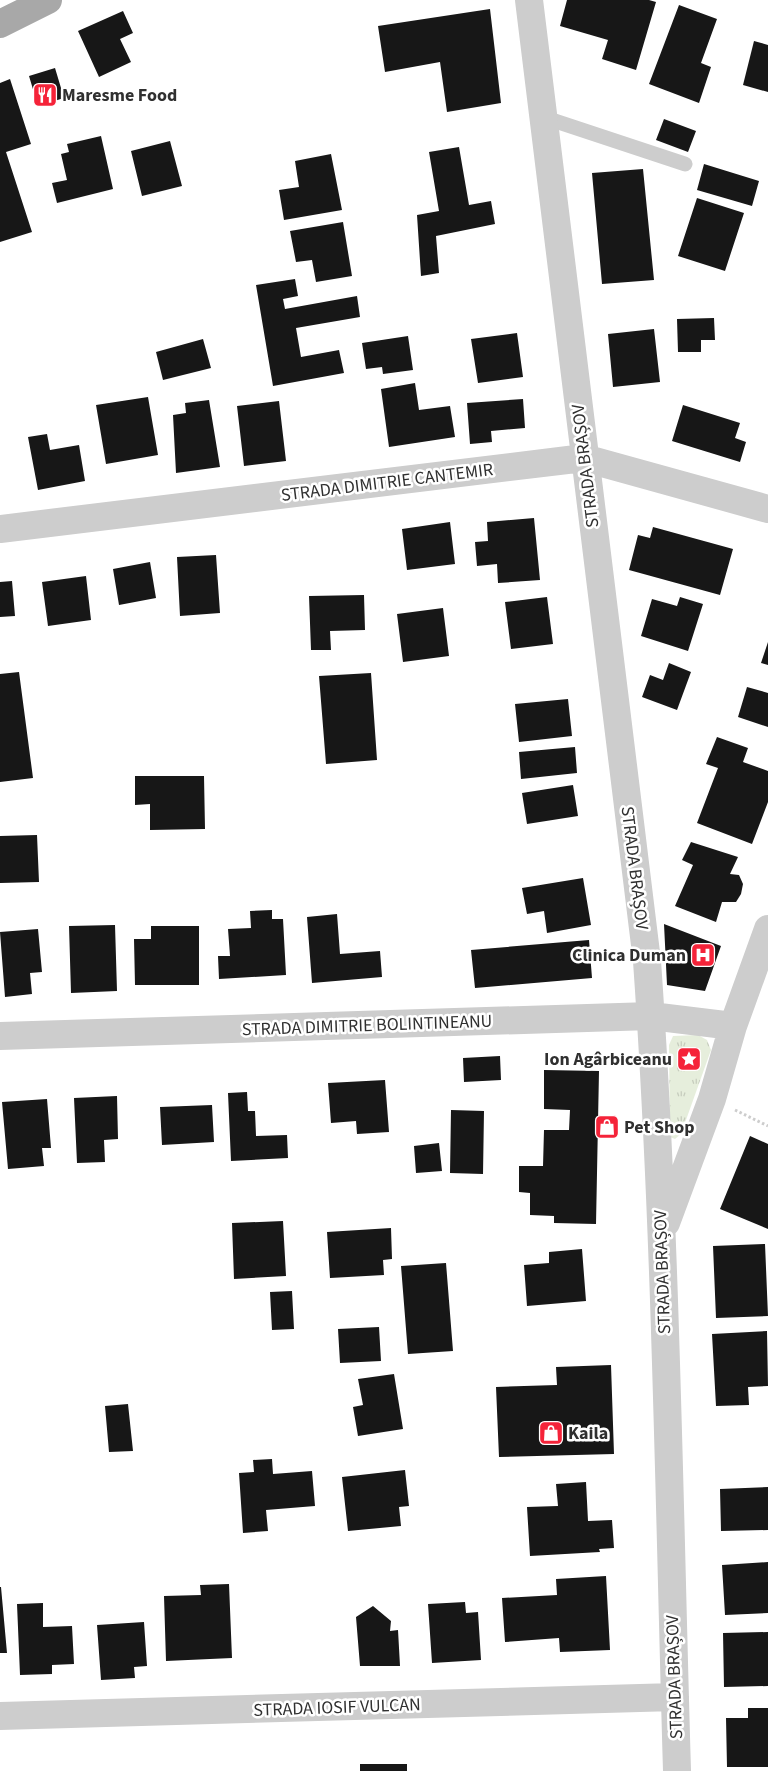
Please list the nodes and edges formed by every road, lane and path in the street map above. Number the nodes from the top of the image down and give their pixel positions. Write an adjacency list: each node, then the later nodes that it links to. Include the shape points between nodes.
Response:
1 (48, 0): 3 (main road)
2 (529, 0): 4 (street, STRADA BRAȘOV)
3 (0, 24)
4 (543, 117): 5 (lane); 6 (street, STRADA BRAȘOV)
5 (685, 164)
6 (584, 458): 7 (street, STRADA DIMITRIE CANTEMIR); 8 (street, STRADA DIMITRIE CANTEMIR); 10 (street, STRADA BRAȘOV, via 646,951)
7 (768, 509)
8 (0, 529)
9 (768, 929): 11 (street)
10 (651, 1016): 11 (street, STRADA DIMITRIE BOLINTINEANU); 12 (street, STRADA DIMITRIE BOLINTINEANU); 15 (street, STRADA BRAȘOV)
11 (733, 1026): 13 (street)
12 (0, 1036)
13 (712, 1100): 14 (path); 15 (street)
14 (768, 1126)
15 (661, 1235): 16 (street, STRADA BRAȘOV)
16 (675, 1697): 17 (street, STRADA IOSIF VULCAN); 18 (street, STRADA BRAȘOV)
17 (0, 1716)
18 (677, 1771)

